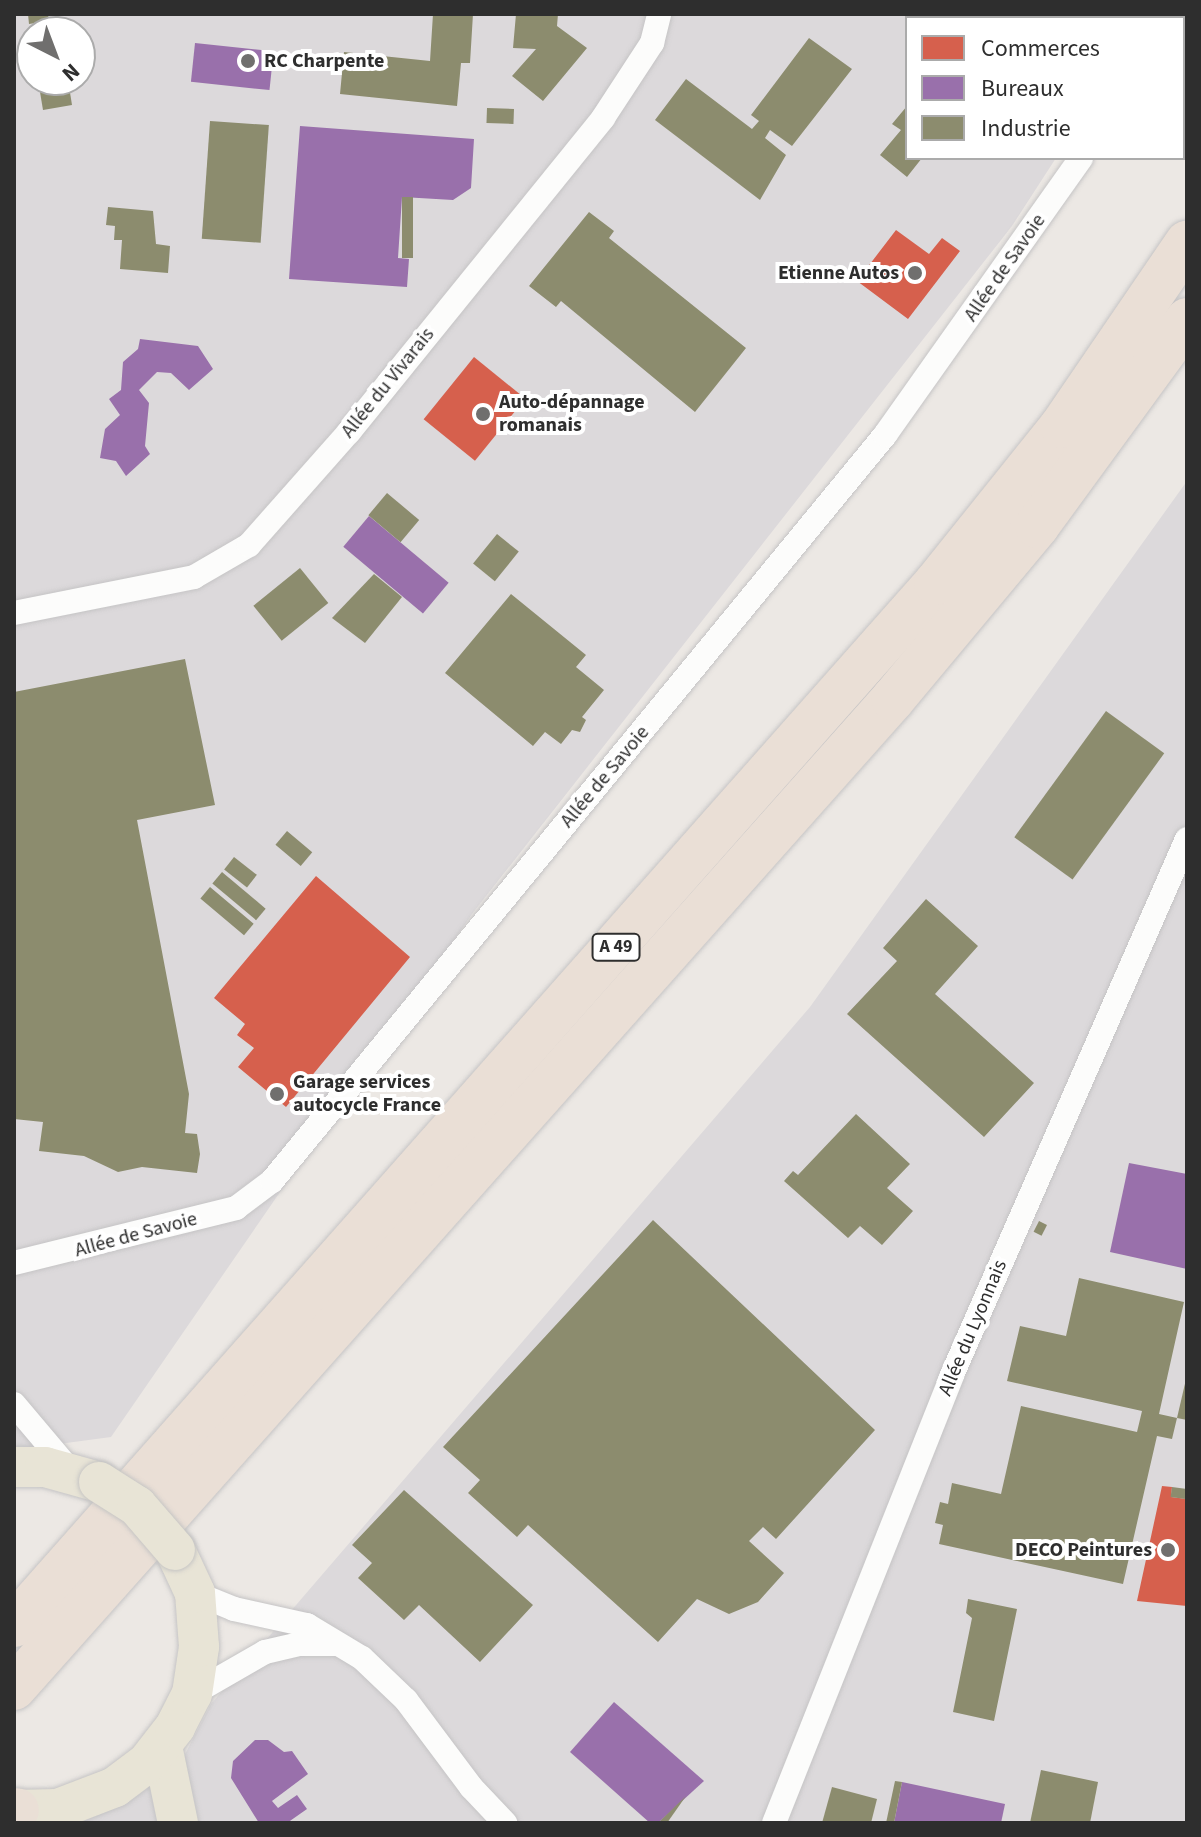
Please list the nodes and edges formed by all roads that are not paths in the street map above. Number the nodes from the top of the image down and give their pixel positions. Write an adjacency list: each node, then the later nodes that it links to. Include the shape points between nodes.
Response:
1 (659, 14): 5 (street, Allée du Vivarais, via 652,43 603,118 349,432 249,545 194,577)
2 (1080, 160): 7 (street, Allée de Savoie, via 885,435 272,1181 236,1208)
3 (1187, 243): 12 (highway, A 49, via 1062,426 936,583)
4 (1187, 320): 14 (highway, A 49, via 1046,514 893,699)
5 (14, 613)
6 (1187, 839): 20 (street, Allée du Lyonnais, via 952,1375)
7 (19, 1266)
8 (14, 1404): 10 (street)
9 (14, 1467): 10 (main road)
10 (86, 1478): 11 (main road, bridge, via 137,1506 175,1550)
11 (195, 1593): 13 (street, via 234,1609 288,1617); 15 (main road, via 199,1647)
12 (14, 1625)
13 (335, 1644): 15 (street, via 265,1652); 19 (street, via 386,1678)
14 (14, 1688)
15 (192, 1694): 16 (main road)
16 (162, 1746): 17 (main road, via 115,1787); 18 (main road)
17 (38, 1813)
18 (178, 1823)
19 (505, 1823)
20 (774, 1823)

